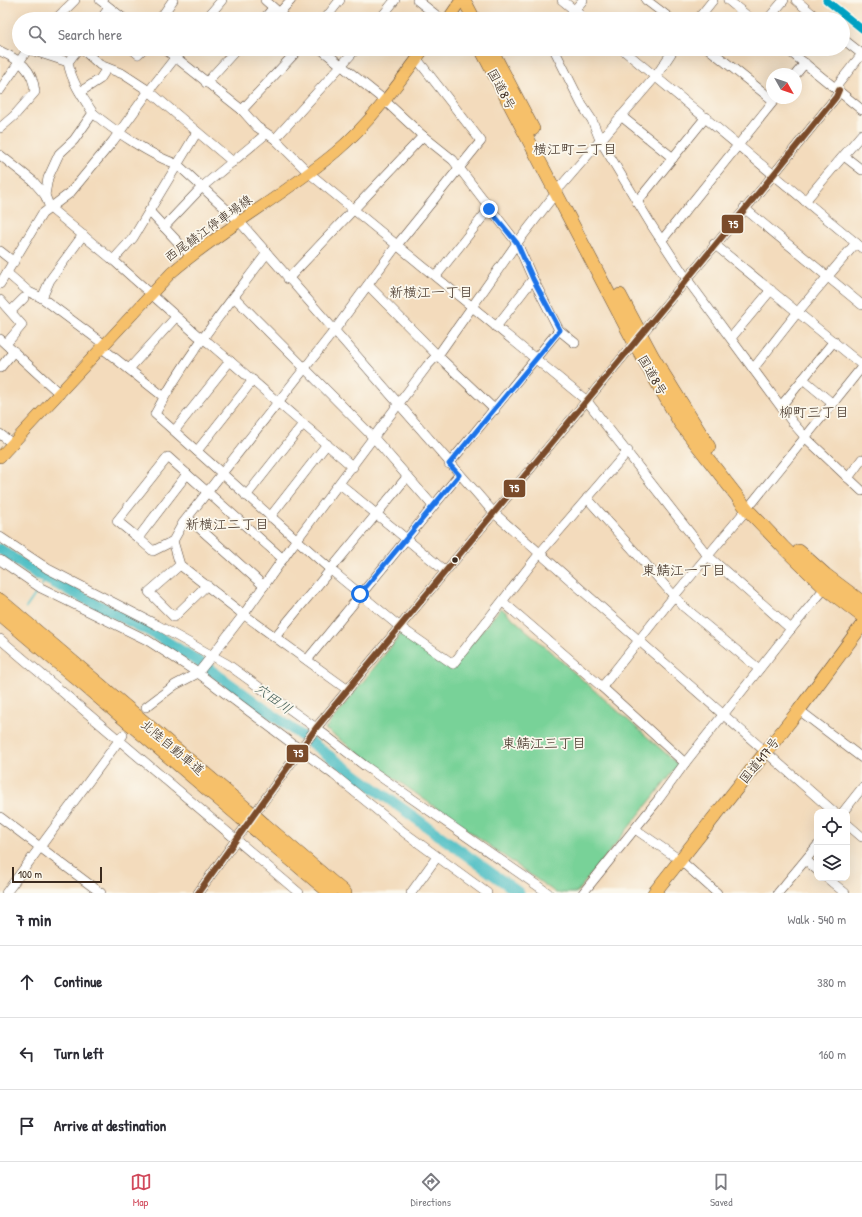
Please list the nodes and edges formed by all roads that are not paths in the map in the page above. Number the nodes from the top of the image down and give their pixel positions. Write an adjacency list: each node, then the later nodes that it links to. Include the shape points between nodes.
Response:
1 (74, 0): 20 (street)
2 (100, 0): 18 (street)
3 (173, 0): 23 (street)
4 (222, 0): 24 (street)
5 (264, 0): 25 (street)
6 (291, 0): 26 (street)
7 (395, 0): 28 (street)
8 (417, 0): 29 (street)
9 (562, 0): 19 (street)
10 (583, 0): 19 (street)
11 (646, 0): 34 (street)
12 (728, 0): 36 (street)
13 (784, 0): 37 (street)
14 (796, 0): 38 (street)
15 (459, 1): 30 (main road); 31 (highway); 32 (highway)
16 (710, 1): 35 (street)
17 (334, 2): 27 (street)
18 (109, 8): 21 (street); 22 (street)
19 (574, 10): 33 (street)
20 (63, 12)
21 (106, 12)
22 (114, 12)
23 (165, 12)
24 (212, 12)
25 (279, 12)
26 (281, 12)
27 (329, 12)
28 (386, 12)
29 (432, 12)
30 (452, 12)
31 (462, 12)
32 (468, 12)
33 (576, 12)
34 (662, 12)
35 (703, 12)
36 (743, 12)
37 (774, 12)
38 (810, 12)
39 (850, 45): 41 (street)
40 (0, 51): 60 (street)
41 (862, 54): 68 (street)
42 (22, 56): 60 (street)
43 (50, 56): 61 (street)
44 (73, 56): 61 (street)
45 (90, 56): 64 (street)
46 (231, 56): 67 (street)
47 (292, 56): 75 (street)
48 (330, 56): 63 (street)
49 (350, 56): 63 (street)
50 (419, 56): 59 (main road, 西尾鯖江停車場線)
51 (485, 56): 99 (highway, 国道8号)
52 (494, 56): 99 (highway, 国道8号)
53 (558, 56): 87 (street)
54 (631, 56): 66 (street)
55 (669, 56): 66 (street)
56 (718, 56): 72 (street)
57 (796, 56): 62 (street)
58 (176, 57): 67 (street); 70 (street)
59 (417, 59): 73 (main road, 西尾鯖江停車場線); 94 (street, via 481,141)
60 (19, 60): 69 (street); 80 (street, via 27,67 35,92)
61 (68, 62): 71 (street)
62 (805, 63): 65 (street); 68 (street)
63 (342, 66): 73 (street); 86 (street)
64 (107, 68): 70 (street, via 123,74); 71 (street, via 100,79)
65 (801, 68)
66 (656, 76): 78 (street); 79 (street)
67 (206, 83): 75 (street)
68 (837, 89): 76 (street); 97 (street, via 836,97)
69 (0, 90)
70 (149, 91): 81 (street); 82 (street)
71 (80, 92): 77 (street)
72 (766, 92)
73 (384, 100): 85 (street); 96 (main road, 西尾鯖江停車場線, via 339,150)
74 (771, 104): 88 (street)
75 (242, 110): 83 (street)
76 (862, 110)
77 (94, 113): 82 (street); 100 (street, via 74,140 59,154 48,178)
78 (621, 116): 87 (street); 91 (street)
79 (706, 118): 88 (street); 91 (street)
80 (0, 128)
81 (197, 132): 92 (street); 93 (street)
82 (120, 133): 93 (street, via 168,162); 103 (street, via 70,193)
83 (266, 134): 86 (street); 92 (street)
84 (862, 134): 90 (street)
85 (423, 136): 94 (street); 105 (street)
86 (276, 139): 96 (street)
87 (600, 140): 99 (street); 102 (street)
88 (738, 145): 97 (street); 111 (street)
89 (0, 155): 100 (street, via 33,181)
90 (844, 156): 95 (street); 101 (street)
91 (672, 158): 102 (street)
92 (233, 162): 98 (street)
93 (178, 164): 98 (street); 107 (street)
94 (459, 168): 106 (street); 114 (street)
95 (862, 170)
96 (309, 173): 105 (street); 108 (main road, 西尾鯖江停車場線)
97 (774, 174): 101 (street); 104 (street)
98 (202, 187): 108 (street); 109 (street)
99 (560, 190): 112 (street); 143 (highway, 国道8号)
100 (45, 195): 103 (street)
101 (805, 201): 115 (street)
102 (637, 202): 111 (street)
103 (50, 208): 110 (street); 120 (street, via 42,214)
104 (744, 208): 113 (street); 123 (street)
105 (356, 209): 114 (street); 125 (street)
106 (489, 209): 112 (street); 122 (street)
107 (149, 211): 109 (street); 119 (street, via 133,238)
108 (240, 221): 117 (street); 118 (main road, 西尾鯖江停車場線)
109 (164, 227): 118 (street)
110 (83, 235): 119 (street); 133 (street, via 50,280)
111 (662, 240): 124 (street)
112 (517, 243): 126 (street); 136 (street)
113 (714, 244): 124 (street); 129 (street)
114 (397, 245): 122 (street); 128 (street)
115 (859, 245): 123 (street)
116 (0, 250): 120 (street)
117 (267, 253): 125 (street); 131 (street)
118 (190, 256): 130 (main road, 西尾鯖江停車場線)
119 (113, 260): 130 (street)
120 (14, 262): 121 (street)
121 (7, 273): 127 (street); 133 (street, via 29,292)
122 (436, 276): 136 (street)
123 (827, 277): 135 (street); 138 (street)
124 (686, 278): 143 (street); 144 (street)
125 (288, 279): 141 (street)
126 (533, 279): 140 (street); 142 (street)
127 (0, 284)
128 (368, 285): 141 (street); 151 (street)
129 (771, 290): 138 (street); 144 (street)
130 (150, 294): 139 (street); 149 (main road, 西尾鯖江停車場線)
131 (234, 297): 145 (street); 156 (street)
132 (24, 298): 137 (street)
133 (42, 298): 149 (street)
134 (0, 300): 137 (street)
135 (862, 305)
136 (472, 308): 140 (street); 151 (street)
137 (11, 311): 146 (street, via 22,325)
138 (796, 313): 147 (street); 158 (street)
139 (176, 317): 145 (street); 157 (street)
140 (496, 327): 152 (street)
141 (334, 330): 156 (street); 166 (street)
142 (560, 330): 148 (street); 152 (street)
143 (637, 338): 164 (street); 192 (highway, 国道8号, via 680,423)
144 (731, 338): 158 (street)
145 (202, 339): 153 (street); 162 (street)
146 (3, 341): 150 (street)
147 (834, 342): 154 (street); 159 (street)
148 (575, 343)
149 (103, 347): 157 (street); 161 (main road, 西尾鯖江停車場線)
150 (14, 351): 155 (street); 161 (street)
151 (437, 355): 166 (street); 168 (street)
152 (536, 358): 164 (street); 168 (street)
153 (230, 361): 160 (street); 170 (street)
154 (862, 366): 165 (street)
155 (0, 368)
156 (304, 368): 163 (street); 172 (street)
157 (129, 369): 162 (street)
158 (753, 369): 167 (street)
159 (803, 379): 165 (street); 167 (street)
160 (253, 380): 163 (street); 176 (street)
161 (60, 394): 174 (main road, 西尾鯖江停車場線)
162 (164, 397): 170 (street, via 155,414)
163 (278, 401): 169 (street); 183 (street)
164 (587, 401): 177 (street); 194 (street)
165 (833, 404): 173 (street)
166 (399, 405): 172 (street); 180 (street)
167 (781, 406): 173 (street)
168 (494, 410): 180 (street)
169 (304, 424): 175 (street); 190 (street)
170 (175, 430): 176 (street)
171 (0, 434): 174 (street)
172 (374, 438): 181 (street); 185 (street)
173 (806, 438): 186 (street); 192 (street)
174 (13, 444): 178 (main road, 西尾鯖江停車場線)
175 (327, 444): 181 (street); 196 (street)
176 (197, 451): 183 (street)
177 (628, 451): 191 (street); 204 (street)
178 (0, 457)
179 (862, 459): 186 (street)
180 (449, 464): 184 (street)
181 (353, 467): 187 (street)
182 (187, 474): 189 (street); 199 (street); 199 (street, via 168,456 117,521)
183 (222, 474): 189 (street); 190 (street)
184 (459, 475): 193 (street); 194 (street)
185 (407, 477): 193 (street); 195 (street)
186 (848, 478): 188 (street)
187 (340, 484): 195 (street); 202 (street)
188 (862, 491)
189 (209, 492): 197 (street); 205 (street)
190 (246, 496): 196 (street)
191 (587, 498): 203 (street); 214 (street)
192 (750, 505): 204 (street); 212 (highway, 国道8号); 217 (highway, 国道8号, via 826,575)
193 (433, 506): 200 (street)
194 (494, 513): 203 (street); 209 (street)
195 (377, 514): 200 (street); 208 (street)
196 (270, 517): 202 (street)
197 (188, 518): 201 (street); 211 (street)
198 (0, 537): 227 (street, via 48,569 157,625)
199 (138, 538): 201 (street, via 153,551)
200 (406, 539): 209 (street); 213 (street)
201 (172, 541): 207 (street)
202 (296, 541): 205 (street); 208 (street)
203 (540, 553): 216 (street); 225 (street)
204 (708, 556): 214 (street); 223 (street)
205 (283, 559): 211 (street)
206 (0, 560): 230 (street, via 42,588 147,640)
207 (180, 565): 210 (street); 210 (street, via 147,590 174,617)
208 (331, 570): 213 (street); 224 (street)
209 (446, 571): 222 (street)
210 (206, 585): 219 (street)
211 (264, 586): 219 (street)
212 (825, 588): 220 (highway, 国道8号); 223 (street)
213 (360, 594): 222 (street); 228 (street)
214 (674, 596): 225 (street); 229 (street)
215 (0, 600): 245 (highway, 北陸自動車道)
216 (502, 602): 222 (street, via 453,664); 231 (street)
217 (862, 602)
218 (0, 614): 245 (highway, 北陸自動車道)
219 (244, 614): 224 (street); 227 (street)
220 (862, 616)
221 (862, 625): 234 (highway, 国道417号)
222 (400, 627): 232 (street)
223 (791, 629): 229 (street)
224 (275, 637): 228 (street)
225 (640, 642): 231 (street); 235 (street)
226 (2, 645): 237 (street)
227 (210, 657): 230 (street); 236 (street, via 227,664)
228 (307, 660): 232 (street)
229 (759, 669): 235 (street)
230 (198, 672): 233 (street, via 175,685); 238 (street)
231 (602, 687): 241 (street)
232 (348, 690): 236 (street)
233 (146, 707)
234 (799, 710): 239 (highway, 国道417号); 240 (street)
235 (724, 715): 239 (street); 241 (street)
236 (316, 728): 238 (street); 267 (street, via 365,766)
237 (121, 738): 251 (street); 252 (street)
238 (301, 751): 251 (street); 254 (street)
239 (766, 752): 243 (street); 255 (highway, 国道417号)
240 (862, 758)
241 (685, 763): 249 (street)
242 (862, 788): 244 (street)
243 (831, 809)
244 (846, 809)
245 (244, 814): 248 (highway, 北陸自動車道, bridge)
246 (0, 817): 252 (street)
247 (850, 827): 250 (street)
248 (261, 828): 263 (highway, 北陸自動車道); 264 (highway, 北陸自動車道)
249 (635, 829): 255 (street); 268 (street)
250 (862, 837)
251 (237, 841): 261 (street); 262 (street)
252 (41, 848): 259 (street); 260 (street)
253 (814, 850): 256 (street)
254 (438, 857): 265 (street); 266 (street)
255 (680, 860): 269 (highway, 国道417号); 270 (street)
256 (806, 860): 257 (street); 271 (street)
257 (814, 867)
258 (831, 881): 272 (street)
259 (6, 893)
260 (101, 893)
261 (198, 893)
262 (299, 893)
263 (330, 893)
264 (345, 893)
265 (411, 893)
266 (487, 893)
267 (548, 893)
268 (583, 893)
269 (654, 893)
270 (717, 893)
271 (778, 893)
272 (845, 893)

